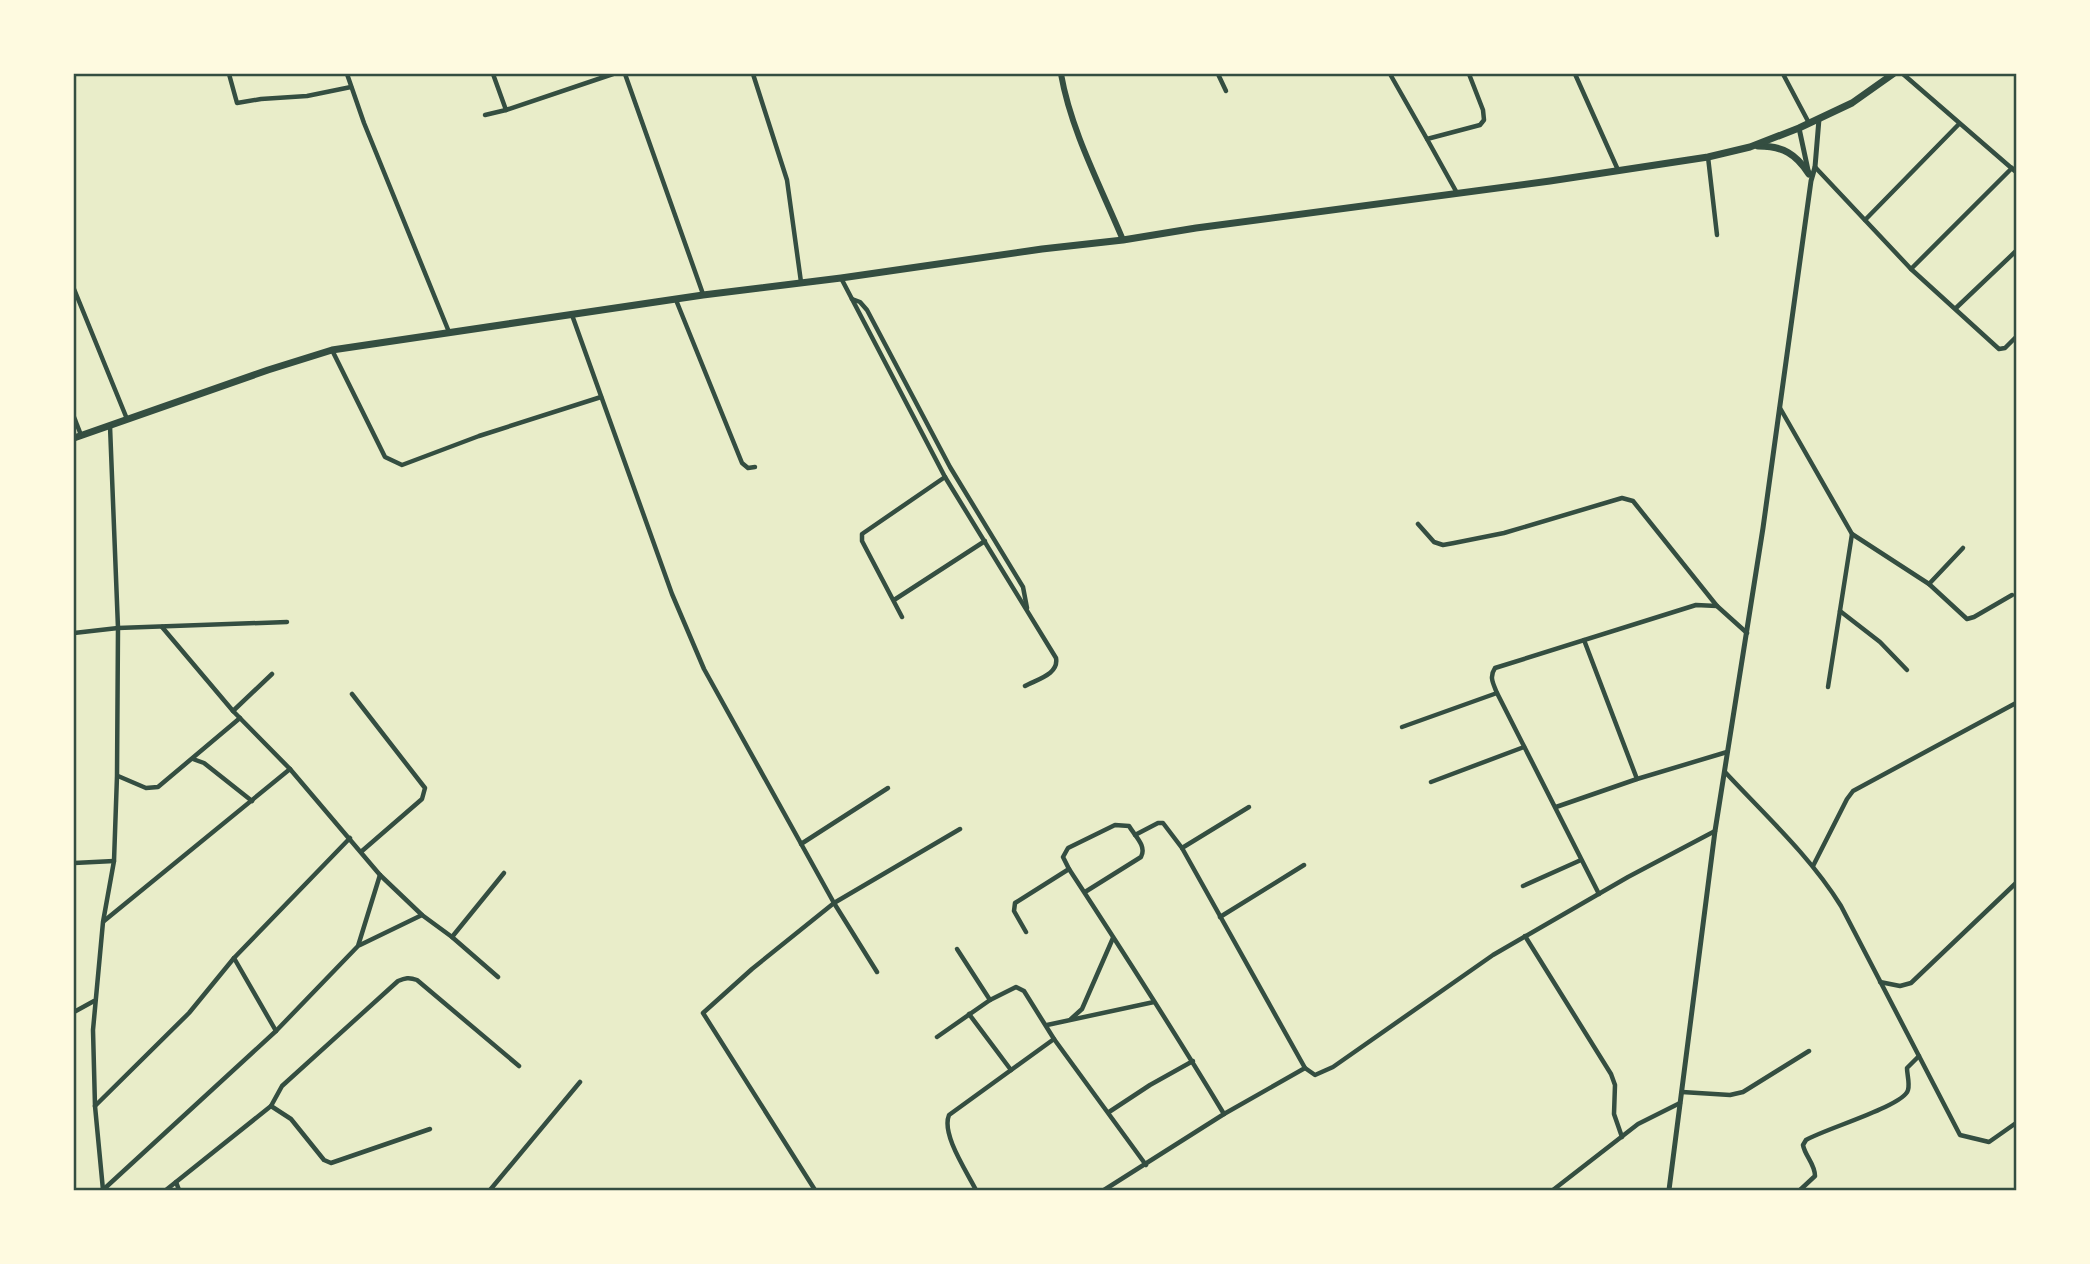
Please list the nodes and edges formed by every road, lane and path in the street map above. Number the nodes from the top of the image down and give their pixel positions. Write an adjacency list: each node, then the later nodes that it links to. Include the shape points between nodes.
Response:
1 (229, 74): 15 (street, via 237,103)
2 (348, 74): 15 (street)
3 (492, 74): 17 (street)
4 (613, 74): 17 (street)
5 (625, 74): 39 (street)
6 (754, 74): 37 (street, via 788,180)
7 (1061, 74): 33 (main road, via 1074,120)
8 (1217, 74): 16 (street)
9 (1390, 74): 23 (street)
10 (1469, 74): 23 (street, via 1484,120)
11 (1575, 74): 28 (street)
12 (1783, 74): 20 (street)
13 (1893, 74): 19 (main road)
14 (1903, 74): 21 (street)
15 (351, 87): 44 (street)
16 (1226, 91)
17 (506, 110): 18 (street)
18 (485, 116)
19 (1819, 119): 20 (main road); 26 (street)
20 (1809, 123): 22 (main road)
21 (1959, 124): 27 (street); 31 (street)
22 (1798, 128): 24 (main road); 29 (street)
23 (1427, 139): 30 (street)
24 (1751, 147): 25 (main road); 29 (main road, via 1785,149)
25 (1709, 158): 28 (main road); 32 (street)
26 (1815, 167): 29 (street); 31 (street)
27 (2014, 170): 35 (street)
28 (1619, 171): 30 (main road)
29 (1810, 178): 48 (street)
30 (1458, 194): 33 (main road)
31 (1865, 220): 35 (street)
32 (1717, 235)
33 (1123, 240): 36 (main road)
34 (2017, 251): 42 (street)
35 (1911, 269): 42 (street)
36 (841, 278): 37 (main road); 40 (street)
37 (802, 282): 39 (main road)
38 (74, 289): 50 (street)
39 (704, 295): 41 (main road)
40 (852, 298): 54 (street); 63 (street, via 867,310 950,467 1023,587)
41 (676, 300): 43 (main road); 53 (street, via 742,463)
42 (1956, 309): 45 (street, via 1999,349)
43 (572, 315): 44 (main road); 47 (street)
44 (450, 332): 46 (main road)
45 (2017, 337)
46 (332, 351): 47 (street, via 385,457 402,465); 50 (main road)
47 (601, 397): 98 (street, via 685,628)
48 (1779, 407): 56 (street); 70 (street)
49 (74, 417): 52 (street)
50 (127, 419): 51 (main road)
51 (110, 425): 52 (main road); 68 (street)
52 (77, 436)
53 (755, 467)
54 (945, 477): 57 (street); 61 (street, via 862,534)
55 (1418, 524): 62 (street, via 1443,545 1504,533 1622,498 1633,501)
56 (1852, 534): 59 (street); 64 (street)
57 (985, 541): 61 (street); 63 (street)
58 (1963, 548): 59 (street)
59 (1930, 584): 60 (street, via 1967,619)
60 (2012, 595)
61 (894, 600): 65 (street)
62 (1717, 606): 70 (street); 71 (street, via 1696,605)
63 (1027, 611): 74 (street, via 1058,663 1055,670)
64 (1840, 611): 72 (street); 75 (street)
65 (902, 617)
66 (287, 622): 67 (street)
67 (162, 627): 68 (street); 79 (street)
68 (118, 628): 69 (street); 87 (street)
69 (74, 633)
70 (1747, 633): 83 (street)
71 (1584, 640): 76 (street, via 1495,668 1491,679); 88 (street)
72 (1907, 670)
73 (272, 674): 79 (street)
74 (1025, 686)
75 (1828, 687)
76 (1497, 693): 81 (street); 82 (street)
77 (352, 694): 100 (street, via 425,788 422,799)
78 (2017, 703): 105 (street, via 1853,792)
79 (233, 711): 80 (street)
80 (240, 718): 84 (street); 85 (street)
81 (1402, 727)
82 (1524, 747): 89 (street); 93 (street)
83 (1727, 752): 86 (street); 88 (street)
84 (193, 759): 87 (street, via 158,786 146,788); 91 (street)
85 (290, 769): 91 (street); 97 (street)
86 (1725, 772): 95 (street); 105 (street)
87 (117, 776): 102 (street)
88 (1637, 779): 93 (street)
89 (1431, 782)
90 (888, 788): 98 (street)
91 (252, 801): 116 (street)
92 (1249, 807): 99 (street)
93 (1556, 807): 101 (street)
94 (960, 829): 113 (street)
95 (1715, 831): 112 (street); 144 (street)
96 (1135, 835): 99 (street, via 1163,823); 106 (street, via 1129,826 1115,825 1068,848 1063,857); 111 (street, via 1143,846 1142,857)
97 (350, 838): 100 (street); 123 (street)
98 (801, 844): 113 (street)
99 (1182, 848): 115 (street)
100 (362, 852): 108 (street)
101 (1581, 860): 110 (street); 112 (street)
102 (114, 861): 103 (street); 116 (street)
103 (74, 863)
104 (1304, 865): 115 (street)
105 (1813, 866): 126 (street, via 1842,906)
106 (1069, 869): 111 (street); 117 (street, via 1015,903 1014,911)
107 (504, 873): 119 (street)
108 (380, 875): 114 (street); 121 (street)
109 (2017, 883): 126 (street, via 1911,983)
110 (1523, 886)
111 (1085, 892): 120 (street)
112 (1599, 894): 118 (street)
113 (834, 903): 124 (street); 159 (street, via 703,1013)
114 (422, 915): 119 (street); 121 (street)
115 (1220, 917): 141 (street)
116 (103, 922): 128 (street)
117 (1026, 932)
118 (1525, 936): 141 (street, via 1333,1068 1315,1075); 152 (street, via 1611,1074 1614,1114)
119 (452, 937): 125 (street)
120 (1113, 938): 129 (street); 132 (street, via 1083,1009)
121 (358, 946): 134 (street)
122 (957, 949): 127 (street)
123 (234, 958): 134 (street); 147 (street, via 189,1013)
124 (877, 972)
125 (498, 977)
126 (1880, 982): 138 (street)
127 (990, 1000): 131 (street); 133 (street, via 1016,987 1024,991)
128 (95, 1001): 130 (street); 147 (street)
129 (1154, 1002): 132 (street); 139 (street)
130 (74, 1012)
131 (969, 1014): 135 (street); 142 (street)
132 (1070, 1019): 133 (street)
133 (1047, 1026): 136 (street)
134 (276, 1031): 155 (street)
135 (937, 1037)
136 (1054, 1039): 142 (street); 148 (street)
137 (1809, 1051): 144 (street, via 1743,1092)
138 (1919, 1056): 150 (street, via 1960,1136 1989,1142); 164 (street, via 1907,1068 1905,1095 1877,1112 1806,1140 1804,1150 1815,1176)
139 (1193, 1061): 148 (street); 149 (street)
140 (519, 1066): 146 (street, via 410,977 398,981 282,1086)
141 (1305, 1068): 149 (street)
142 (1011, 1070): 160 (street, via 946,1122)
143 (580, 1082): 158 (street)
144 (1682, 1092): 145 (street)
145 (1681, 1102): 152 (street); 163 (street)
146 (271, 1106): 151 (street, via 291,1119 331,1163); 154 (street)
147 (95, 1107): 155 (street)
148 (1109, 1112): 153 (street)
149 (1224, 1114): 153 (street)
150 (2017, 1124)
151 (430, 1129)
152 (1622, 1137): 162 (street)
153 (1146, 1165): 161 (street)
154 (176, 1182): 156 (street); 157 (street)
155 (103, 1190)
156 (166, 1191)
157 (179, 1191)
158 (489, 1191)
159 (815, 1191)
160 (976, 1191)
161 (1104, 1191)
162 (1553, 1191)
163 (1669, 1191)
164 (1800, 1191)

